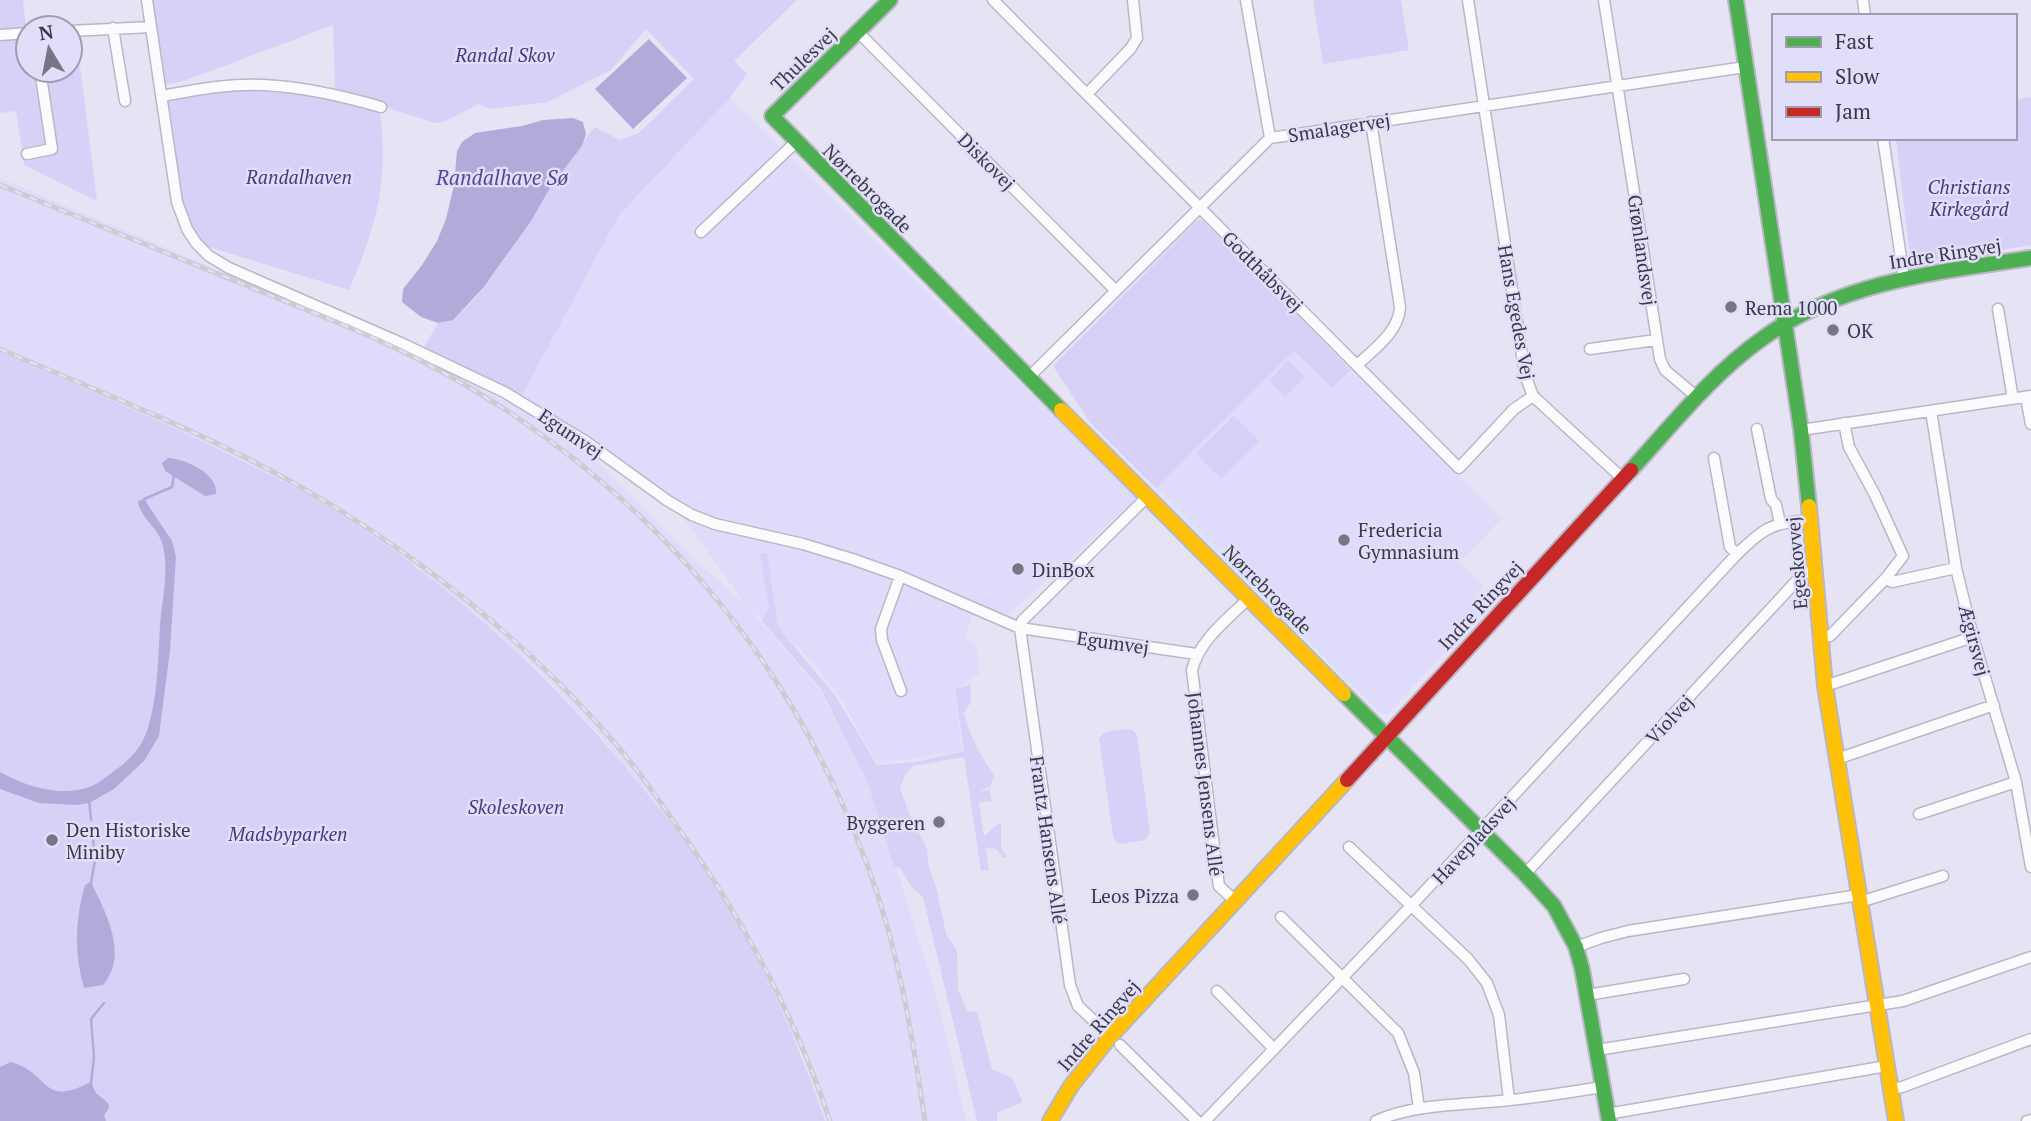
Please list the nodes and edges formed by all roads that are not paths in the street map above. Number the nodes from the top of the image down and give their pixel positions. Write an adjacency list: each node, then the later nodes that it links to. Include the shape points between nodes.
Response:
1 (147, 0): 9 (street, Egumvej)
2 (890, 0): 12 (street, Thulesvej)
3 (993, 0): 16 (street, Godthåbsvej)
4 (1133, 0): 16 (street, via 1137,38)
5 (1246, 0): 23 (street)
6 (1468, 0): 19 (street, Hans Egedes Vej)
7 (1604, 0): 15 (street, Grønlandsvej)
8 (1736, 0): 13 (street, Egeskovvej)
9 (151, 27): 10 (street); 17 (street, Egumvej)
10 (113, 28): 11 (street); 18 (street)
11 (84, 30)
12 (859, 32): 21 (street, Thulesvej); 31 (street, Diskovej)
13 (1745, 67): 15 (street, Smalagervej); 33 (street, Egeskovvej)
14 (42, 84): 26 (street, via 52,149)
15 (1618, 85): 19 (street, Smalagervej); 34 (street, Grønlandsvej)
16 (1087, 94): 27 (street, Godthåbsvej)
17 (162, 96): 20 (street, via 264,85); 55 (street, Egumvej, via 180,214 209,256 504,392 692,515)
18 (125, 101)
19 (1484, 106): 22 (street, Smalagervej); 38 (street, Hans Egedes Vej, via 1525,375)
20 (381, 107)
21 (772, 116): 25 (street, Nørrebrogade)
22 (1371, 122): 23 (street, Smalagervej); 36 (street, via 1400,317)
23 (1270, 138): 27 (street, Smalagervej)
24 (1883, 140): 30 (street)
25 (796, 142): 28 (street, Nørrebrogade); 37 (street, Nørrebrogade)
26 (27, 154)
27 (1199, 207): 31 (street, Smalagervej); 36 (street, Godthåbsvej)
28 (701, 232)
29 (2031, 258): 30 (street, Indre Ringvej)
30 (1904, 278): 33 (street, Indre Ringvej, via 1835,298)
31 (1115, 290): 37 (street, Smalagervej)
32 (1998, 309): 41 (street)
33 (1785, 323): 40 (street, Indre Ringvej, via 1743,354); 46 (street, Egeskovvej)
34 (1656, 340): 35 (street); 40 (street, Grønlandsvej, via 1665,370)
35 (1590, 349)
36 (1357, 365): 38 (street, Godthåbsvej, via 1460,468 1514,409)
37 (1028, 378): 49 (street, Nørrebrogade)
38 (1533, 396): 48 (street, Hans Egedes Vej)
39 (2029, 396): 41 (street); 44 (street)
40 (1698, 398): 48 (street, Indre Ringvej)
41 (2013, 399): 42 (street)
42 (1931, 411): 43 (street); 53 (street, Ægirsvej)
43 (1844, 423): 46 (street); 56 (street, via 1849,447 1903,556)
44 (2031, 424)
45 (1757, 429): 51 (street, via 1770,499)
46 (1801, 430): 50 (street, Egeskovvej)
47 (1714, 458): 52 (street, via 1730,547)
48 (1623, 479): 65 (street, Indre Ringvej)
49 (1148, 496): 57 (street, Nørrebrogade); 58 (street)
50 (1812, 519): 51 (street, Havepladsvej); 54 (street, Egeskovvej)
51 (1780, 523): 52 (street, Havepladsvej, via 1764,529)
52 (1737, 554): 69 (street, Havepladsvej)
53 (1956, 568): 56 (street, via 1892,582); 60 (street, Ægirsvej)
54 (1816, 569): 59 (street, Egeskovvej); 72 (street, Violvej, via 1802,575)
55 (900, 576): 58 (street, Egumvej); 63 (street, via 881,629)
56 (1886, 578): 59 (street, via 1830,636)
57 (1249, 598): 61 (street); 65 (street, Nørrebrogade)
58 (1020, 628): 61 (street, Egumvej); 86 (street, Frantz Hansens Allé, via 1070,985 1078,1006)
59 (1822, 637): 62 (street, Egeskovvej)
60 (1973, 637): 62 (street); 64 (street, Ægirsvej)
61 (1196, 654): 75 (street, Johannes Jensens Allé, via 1192,683 1219,886)
62 (1825, 685): 66 (street, Egeskovvej)
63 (901, 691)
64 (1994, 705): 66 (street); 67 (street, Ægirsvej)
65 (1386, 737): 69 (street, Nørrebrogade); 75 (street, Indre Ringvej)
66 (1836, 759): 74 (street, Egeskovvej)
67 (2016, 782): 68 (street); 71 (street, Ægirsvej)
68 (1919, 814)
69 (1481, 832): 72 (street, Nørrebrogade); 76 (street, Havepladsvej)
70 (1349, 846): 76 (street)
71 (2031, 867)
72 (1525, 874): 78 (street, Nørrebrogade, via 1554,906)
73 (1943, 876): 74 (street)
74 (1859, 899): 78 (street, via 1628,931); 84 (street, Egeskovvej)
75 (1235, 901): 86 (street, Indre Ringvej)
76 (1411, 906): 80 (street, Havepladsvej); 92 (street, via 1468,959 1487,984 1499,1015)
77 (1281, 917): 80 (street)
78 (1576, 947): 83 (street, Nørrebrogade)
79 (2031, 957): 84 (street)
80 (1344, 978): 87 (street, Havepladsvej); 93 (street, via 1398,1033 1414,1073)
81 (1684, 979): 83 (street)
82 (1217, 991): 87 (street)
83 (1587, 995): 88 (street, Nørrebrogade)
84 (1877, 1006): 88 (street); 89 (street, Egeskovvej)
85 (2031, 1039): 91 (street)
86 (1115, 1040): 95 (street, Indre Ringvej, via 1074,1081); 96 (street, Frantz Hansens Allé)
87 (1274, 1049): 97 (street, Havepladsvej)
88 (1597, 1049): 90 (street, Nørrebrogade)
89 (1887, 1066): 91 (street, Egeskovvej); 94 (street)
90 (1603, 1087): 92 (street); 94 (street, Nørrebrogade)
91 (1891, 1089): 99 (street, Egeskovvej)
92 (1509, 1100): 93 (street)
93 (1419, 1109): 98 (street)
94 (1608, 1118)
95 (1050, 1121)
96 (1197, 1121)
97 (1205, 1121)
98 (1376, 1121)
99 (1896, 1121)

